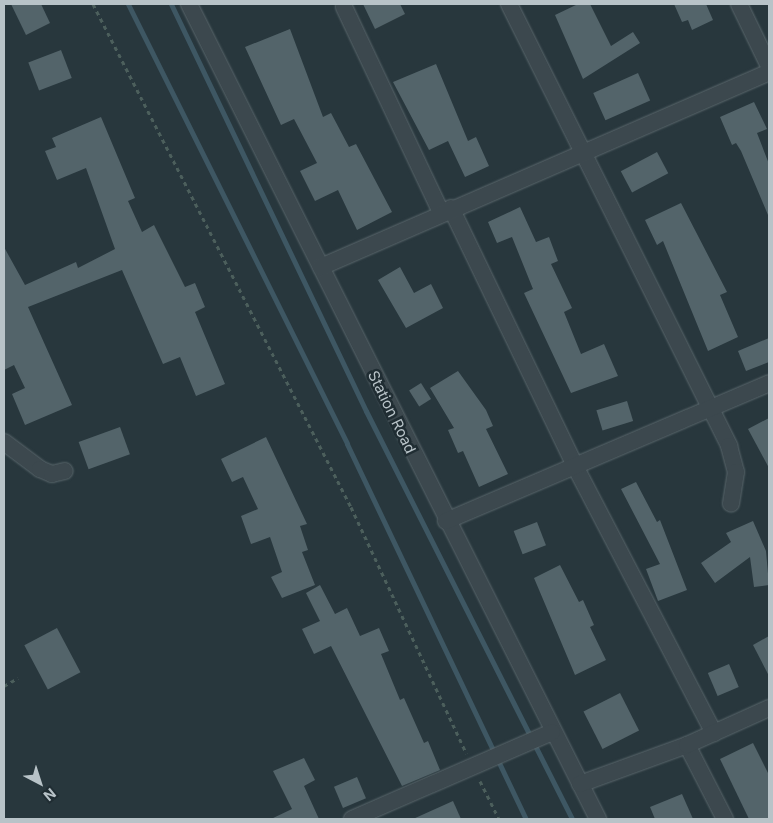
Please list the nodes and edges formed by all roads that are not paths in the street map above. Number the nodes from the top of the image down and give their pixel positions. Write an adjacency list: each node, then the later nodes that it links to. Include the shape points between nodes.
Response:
1 (189, 4): 9 (street, Station Road)
2 (509, 4): 7 (street)
3 (739, 4): 5 (street)
4 (344, 8): 8 (street)
5 (769, 66)
6 (769, 72): 7 (street)
7 (585, 152): 8 (street); 11 (street)
8 (446, 210): 9 (street); 13 (street)
9 (320, 267): 16 (street, Station Road)
10 (769, 384): 11 (street)
11 (710, 410): 13 (street); 15 (street, via 736,472)
12 (4, 442): 14 (street, via 40,469 52,474)
13 (576, 468): 16 (street); 19 (street)
14 (65, 471)
15 (731, 504)
16 (446, 521): 18 (street, Station Road)
17 (769, 708): 19 (street)
18 (552, 732): 21 (street, Station Road); 22 (street)
19 (714, 733): 20 (street)
20 (687, 745): 21 (street); 24 (street)
21 (580, 784): 23 (street, Station Road)
22 (352, 819)
23 (598, 819)
24 (725, 819)

